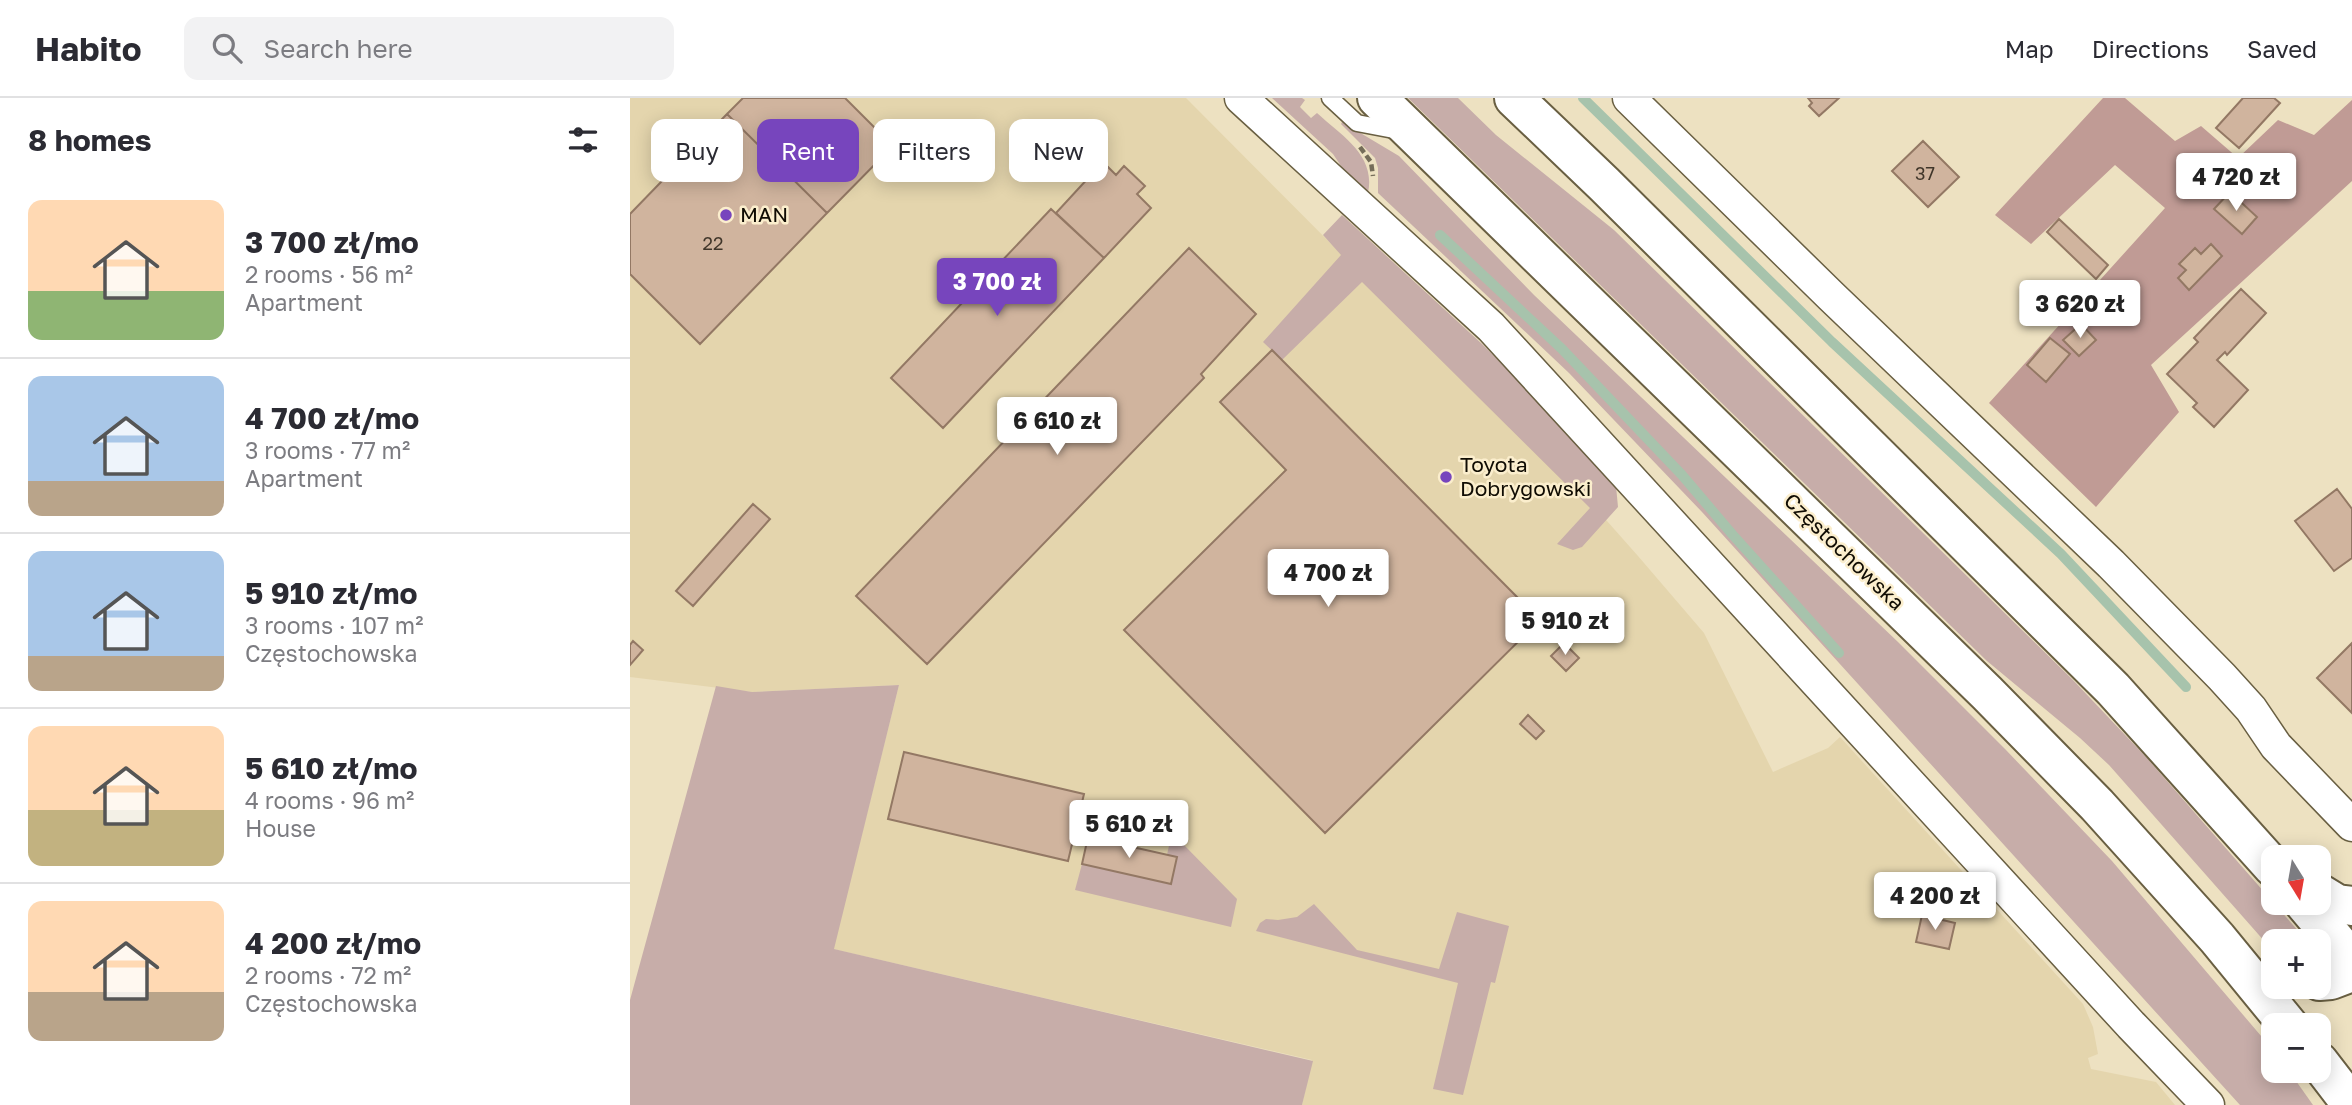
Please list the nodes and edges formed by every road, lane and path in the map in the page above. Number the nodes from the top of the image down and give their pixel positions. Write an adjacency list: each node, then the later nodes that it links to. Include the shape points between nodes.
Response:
1 (1241, 98): 19 (street, via 1490,327)
2 (1330, 98): 6 (lane, via 1357,123)
3 (1377, 98): 6 (main road, Częstochowska)
4 (1514, 98): 8 (main road, via 2113,689)
5 (1629, 98): 7 (street, via 2121,574 2222,677 2276,746)
6 (1415, 134): 12 (main road, Częstochowska, via 1987,692)
7 (2352, 825)
8 (2261, 852)
9 (2331, 900): 10 (main road)
10 (2352, 906)
11 (2314, 915): 13 (main road)
12 (2217, 938): 14 (main road); 17 (main road, Częstochowska)
13 (2352, 960)
14 (2261, 968)
15 (2352, 972): 16 (main road)
16 (2331, 980)
17 (2278, 1013)
18 (2331, 1078): 20 (main road)
19 (2208, 1105)
20 (2352, 1105)

